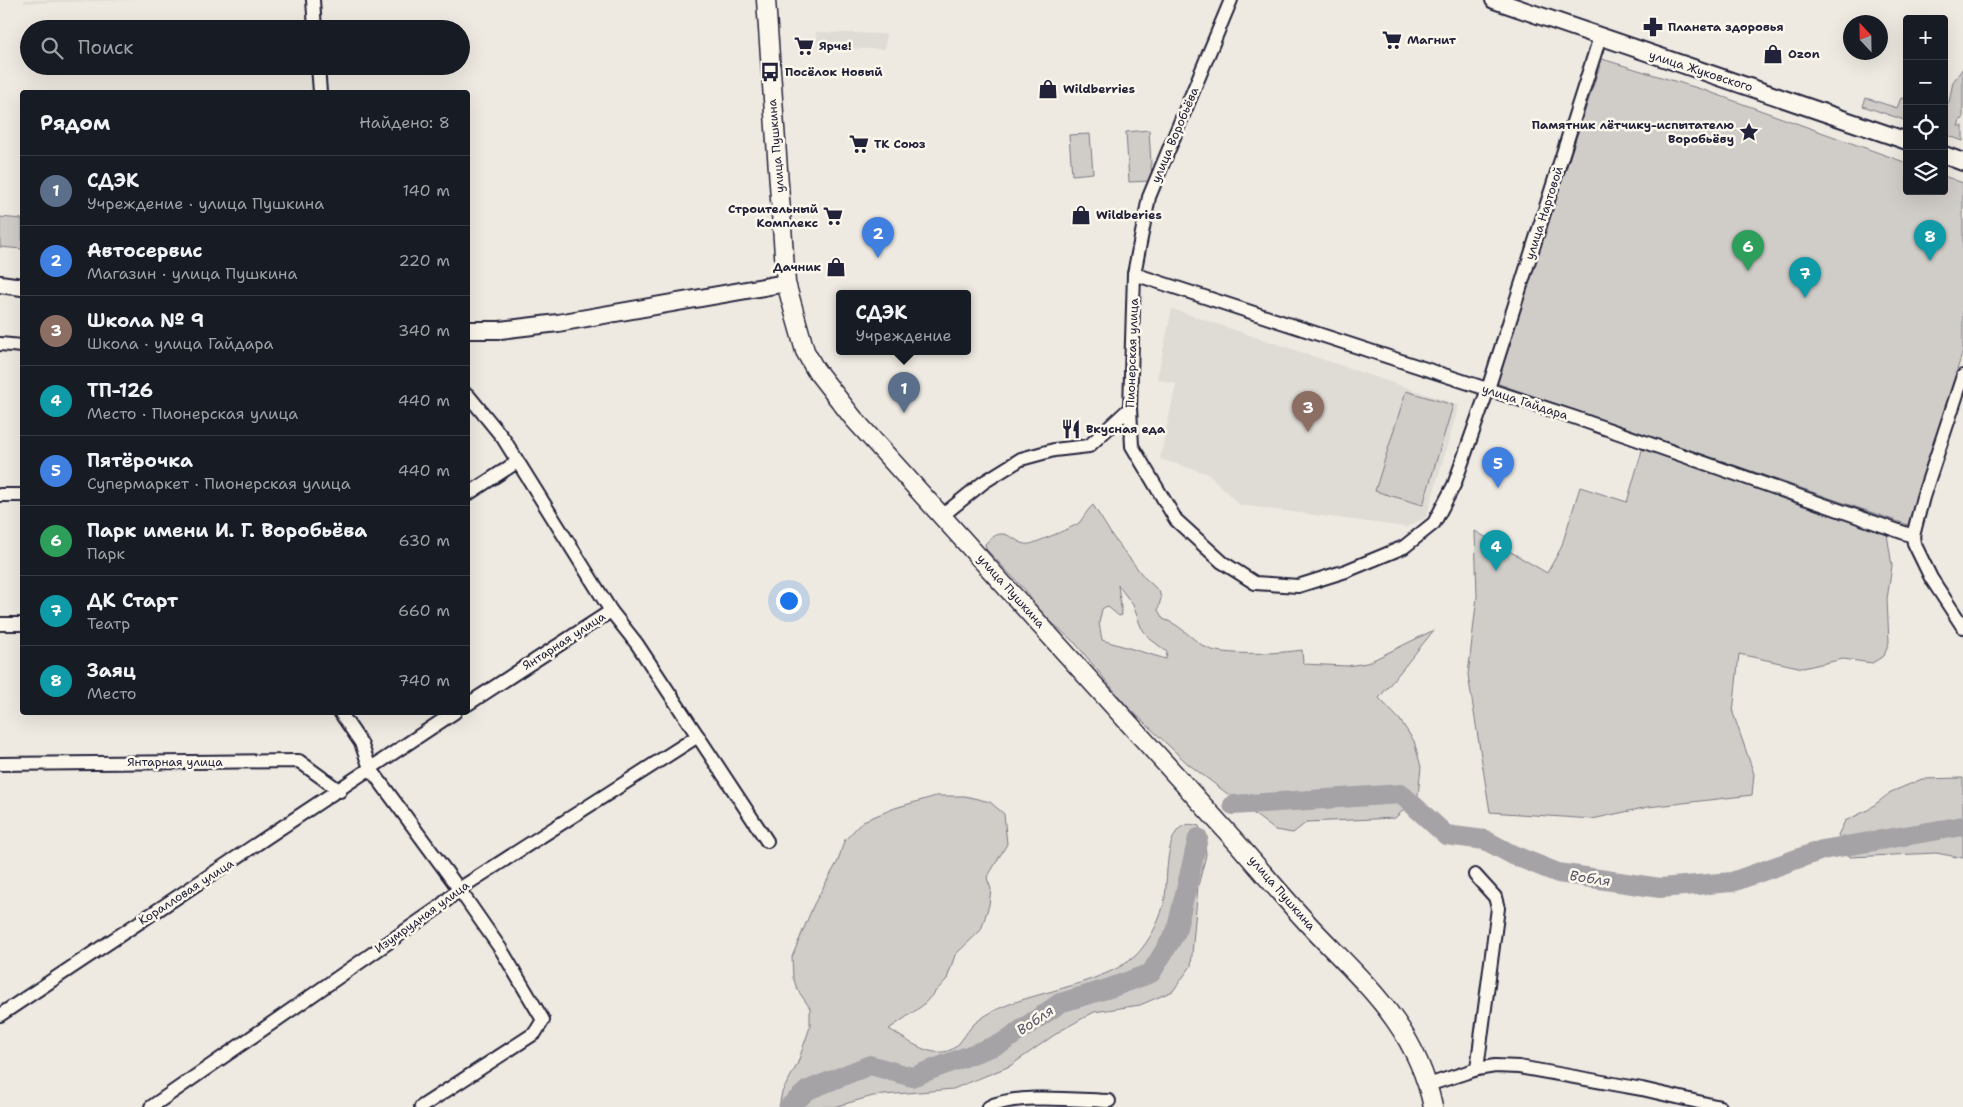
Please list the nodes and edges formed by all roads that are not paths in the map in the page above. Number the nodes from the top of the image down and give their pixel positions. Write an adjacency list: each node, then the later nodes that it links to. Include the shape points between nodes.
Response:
1 (313, 0): 5 (street)
2 (766, 0): 13 (main road, улица Пушкина)
3 (1231, 0): 12 (street, улица Воробьёва, via 1149,198)
4 (1494, 0): 6 (street, улица Жуковского)
5 (314, 20)
6 (1600, 37): 9 (street, улица Жуковского); 20 (street, улица Нартовой)
7 (319, 75): 8 (street)
8 (320, 90)
9 (1903, 140)
10 (1948, 156): 11 (street)
11 (1963, 162)
12 (1134, 274): 20 (street, улица Гайдара); 22 (street, Пионерская улица)
13 (786, 283): 16 (street, via 558,324); 27 (main road, улица Пушкина, via 805,350 815,369 854,419)
14 (0, 284): 15 (street)
15 (20, 287)
16 (470, 330)
17 (0, 344): 18 (street)
18 (20, 346)
19 (1963, 376): 28 (street)
20 (1488, 389): 22 (street, Пионерская улица, via 1454,485 1434,523 1404,547 1298,586 1255,582 1222,562 1176,520 1132,446); 28 (street, улица Гайдара)
21 (470, 397): 23 (street)
22 (1130, 408): 27 (street, via 1089,446 1054,450 1021,459 984,482)
23 (518, 462): 24 (street); 29 (street)
24 (470, 493)
25 (0, 495): 26 (street)
26 (20, 495)
27 (943, 515): 45 (main road, улица Пушкина, via 1292,906 1382,1002 1404,1030)
28 (1913, 536): 32 (street, via 1931,578)
29 (611, 611): 33 (street, Янтарная улица); 36 (street)
30 (0, 624): 31 (street)
31 (20, 624)
32 (1963, 627)
33 (470, 703)
34 (342, 715): 38 (street, via 361,743)
35 (450, 715): 38 (street)
36 (698, 736): 40 (street); 42 (street, Изумрудная улица)
37 (0, 764): 39 (street, Янтарная улица, via 299,761)
38 (370, 768): 39 (street, Коралловая улица); 42 (street)
39 (340, 791): 43 (street, Коралловая улица)
40 (767, 841)
41 (1475, 875): 44 (street, via 1495,898 1498,908)
42 (459, 889): 47 (street, Изумрудная улица, via 438,908); 48 (street, via 502,951 543,1020 535,1033)
43 (0, 1015)
44 (1477, 1069): 45 (street); 51 (street, via 1518,1067 1642,1089)
45 (1428, 1085): 50 (main road, улица Пушкина)
46 (1109, 1101): 49 (street, via 1001,1101)
47 (151, 1107)
48 (421, 1107)
49 (989, 1107)
50 (1433, 1107)
51 (1720, 1107)

